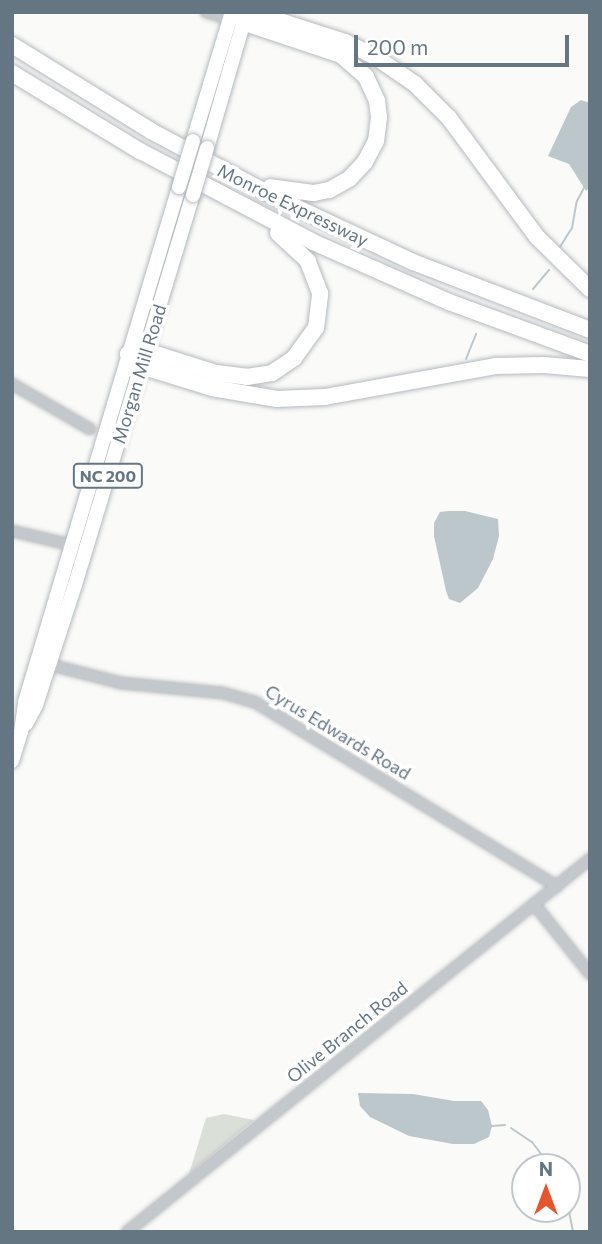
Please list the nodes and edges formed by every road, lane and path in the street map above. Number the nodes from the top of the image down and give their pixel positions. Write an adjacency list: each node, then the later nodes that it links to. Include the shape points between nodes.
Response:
1 (206, 12): 2 (street)
2 (239, 15): 5 (highway, via 348,59 374,92 378,133 360,168 343,183 321,192 281,191); 7 (highway, via 345,42 415,84 449,118 537,237); 9 (main road, Morgan Mill Road / NC 200, bridge, via 193,141); 11 (main road, Morgan Mill Road / NC 200, bridge, via 207,148)
3 (12, 45): 5 (highway, Monroe Expressway)
4 (12, 73): 6 (highway, Monroe Expressway, via 118,139)
5 (215, 167): 8 (highway, Monroe Expressway, via 413,262)
6 (226, 198): 10 (highway, Monroe Expressway, via 404,283); 11 (highway, via 284,237 308,261 320,293 312,337 287,364 255,376)
7 (590, 289)
8 (590, 330)
9 (128, 354): 11 (highway); 16 (main road, Morgan Mill Road / NC 200)
10 (590, 354)
11 (143, 359): 12 (highway, via 229,392 285,399 333,396 495,366); 17 (main road, Morgan Mill Road / NC 200)
12 (590, 369)
13 (12, 384): 14 (street)
14 (90, 429)
15 (12, 531): 16 (street)
16 (72, 545): 17 (main road, Morgan Mill Road / NC 200)
17 (43, 663): 18 (main road, Morgan Mill Road / NC 200, via 36,705); 20 (street, Cyrus Edwards Road, via 121,683 223,693 255,702)
18 (12, 761)
19 (590, 859): 20 (street, Olive Branch Road)
20 (557, 886): 21 (street, Olive Branch Road)
21 (534, 904): 22 (street); 23 (street, Olive Branch Road)
22 (590, 974)
23 (127, 1232)

